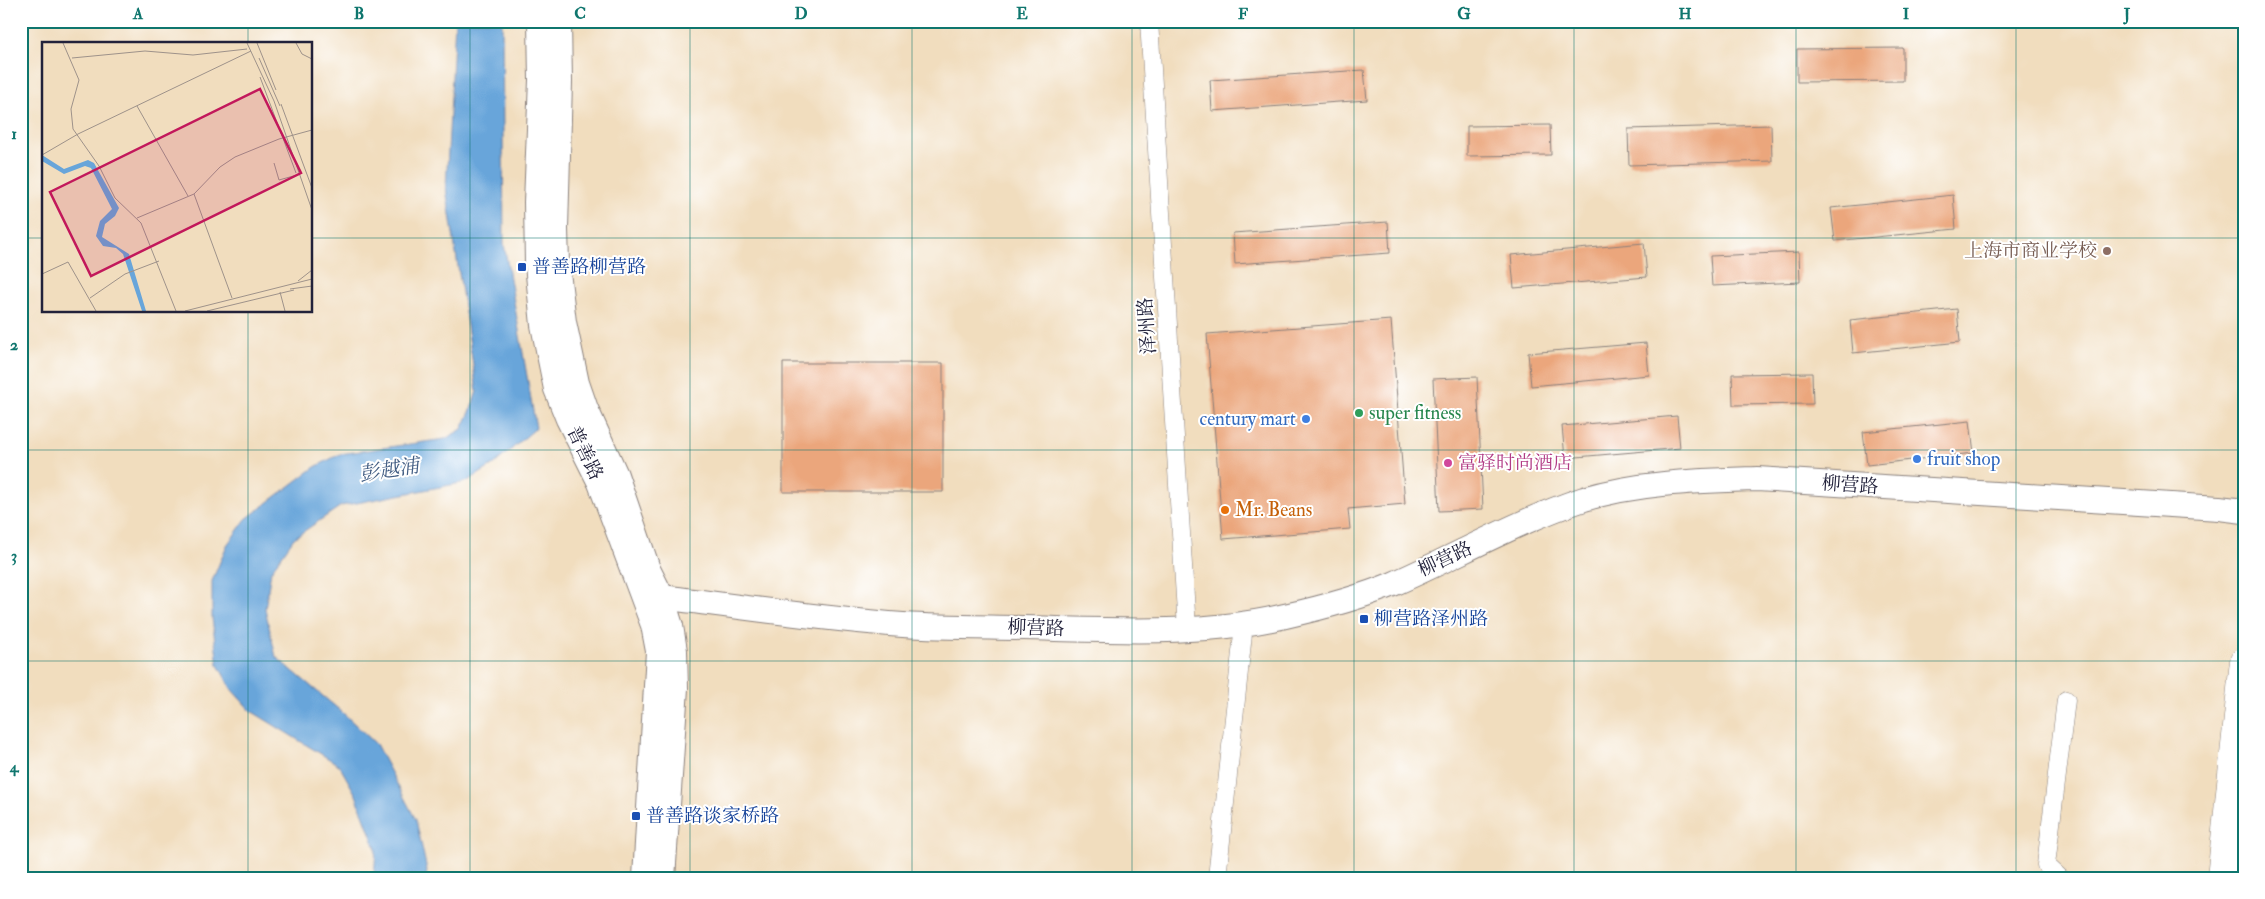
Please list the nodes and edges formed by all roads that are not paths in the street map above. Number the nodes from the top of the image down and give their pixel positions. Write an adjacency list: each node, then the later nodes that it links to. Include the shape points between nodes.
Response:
1 (540, 21): 5 (main road, 普善路, via 542,80 536,202 537,264 543,325 556,389 568,419 600,483 632,572)
2 (559, 21): 5 (main road, 普善路, via 556,264 564,322 577,383 616,475 648,569)
3 (1149, 21): 7 (street, 泽州路)
4 (2244, 511): 6 (main road, 柳营路, via 1757,479 1639,486 1586,499 1536,517 1392,584 1284,617)
5 (652, 597): 7 (main road, 柳营路, via 905,625); 12 (main road, 普善路, via 658,651); 13 (main road, 普善路, via 671,626 675,651 676,688)
6 (1244, 624): 7 (main road, 柳营路); 14 (street)
7 (1187, 629)
8 (2244, 661): 16 (main road)
9 (2066, 700): 15 (street, via 2046,864)
10 (2244, 828): 17 (main road)
11 (2244, 852): 17 (main road)
12 (645, 878)
13 (663, 878)
14 (1217, 878)
15 (2060, 878)
16 (2221, 878)
17 (2238, 878)

